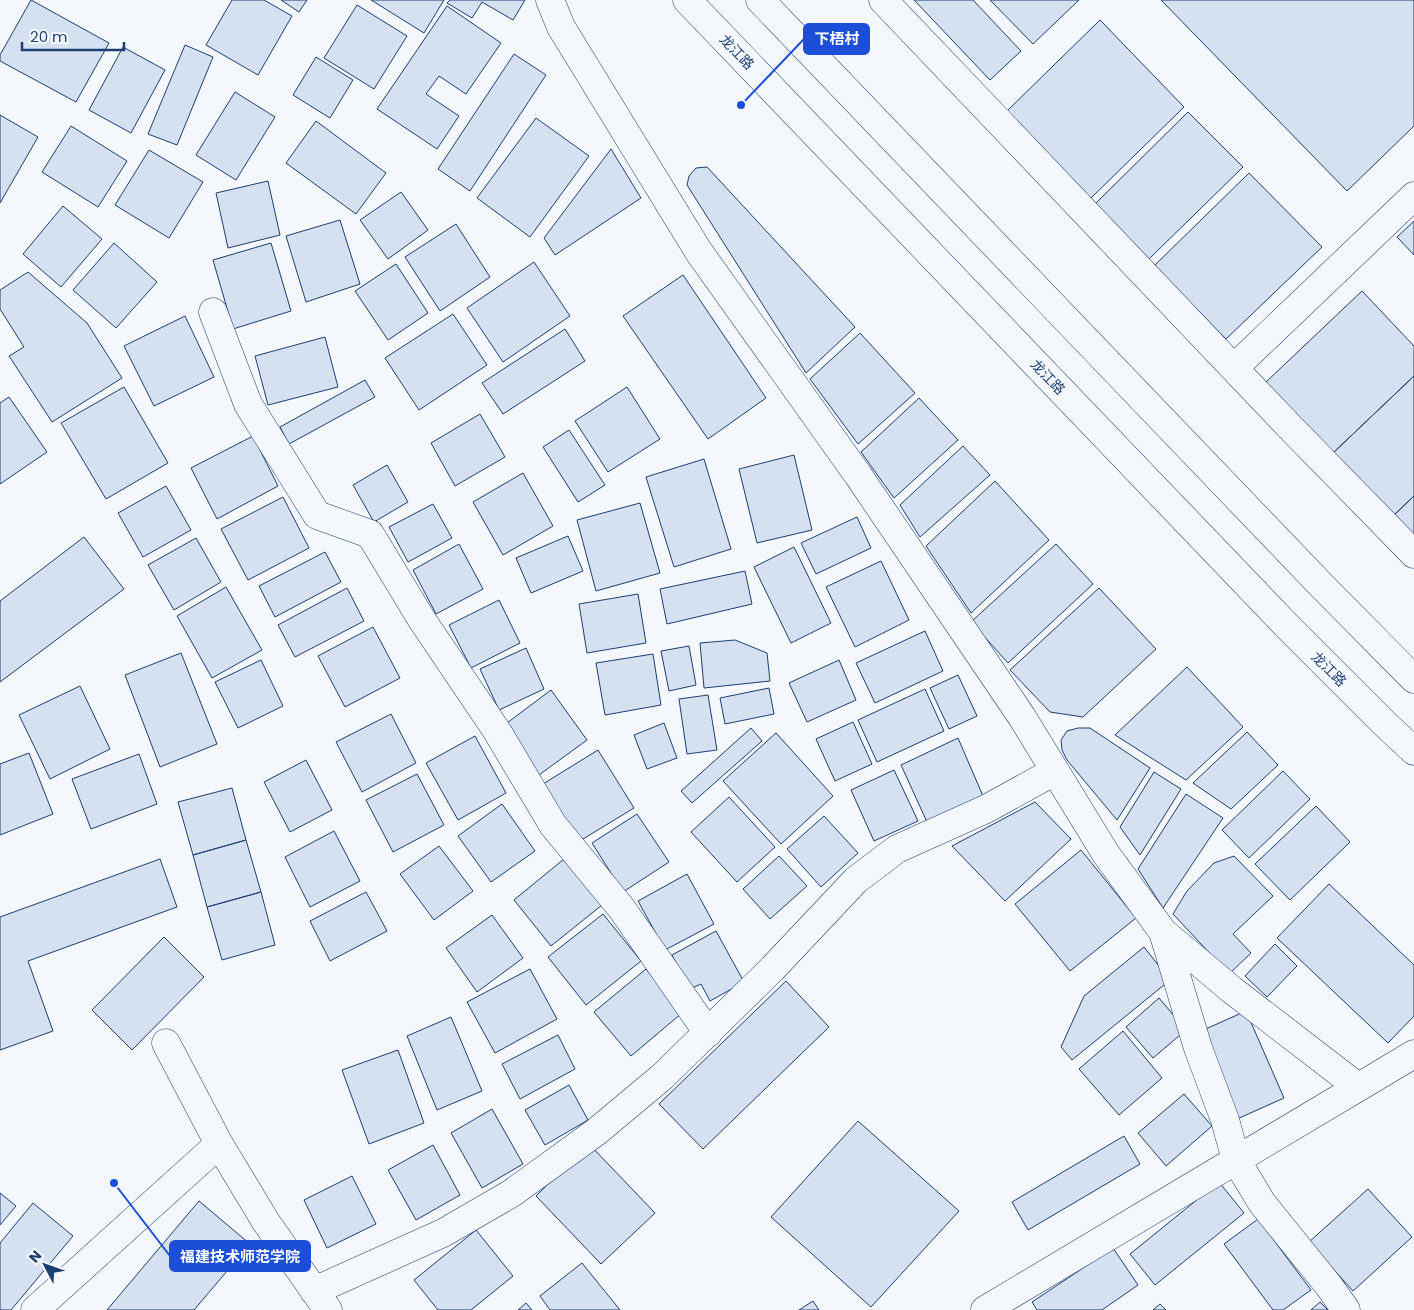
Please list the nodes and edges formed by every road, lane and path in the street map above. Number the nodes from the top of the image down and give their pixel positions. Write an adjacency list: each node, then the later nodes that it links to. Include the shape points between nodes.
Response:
1 (550, 0): 11 (street, via 561,27 699,252 858,474)
2 (687, 0): 10 (street, 龙江路, via 1281,620)
3 (760, 0): 9 (street)
4 (883, 0): 7 (street)
5 (1414, 196): 7 (street)
6 (214, 312): 13 (street, via 248,404 317,515 370,534 422,620 497,731 553,825 622,909)
7 (1234, 368): 8 (street)
8 (1414, 554)
9 (1414, 679)
10 (1414, 751)
11 (1055, 771): 12 (street, via 1106,854); 13 (street, via 986,809 897,848 856,880)
12 (1163, 932): 16 (street); 18 (street)
13 (708, 1033): 19 (street, via 596,1132 512,1193)
14 (166, 1043): 17 (street)
15 (1414, 1054): 16 (street)
16 (1358, 1087): 18 (street)
17 (219, 1144): 19 (street, via 266,1222); 20 (street)
18 (1236, 1160): 21 (street); 22 (street, via 1262,1203)
19 (321, 1300)
20 (35, 1310)
21 (985, 1310)
22 (1346, 1310)

